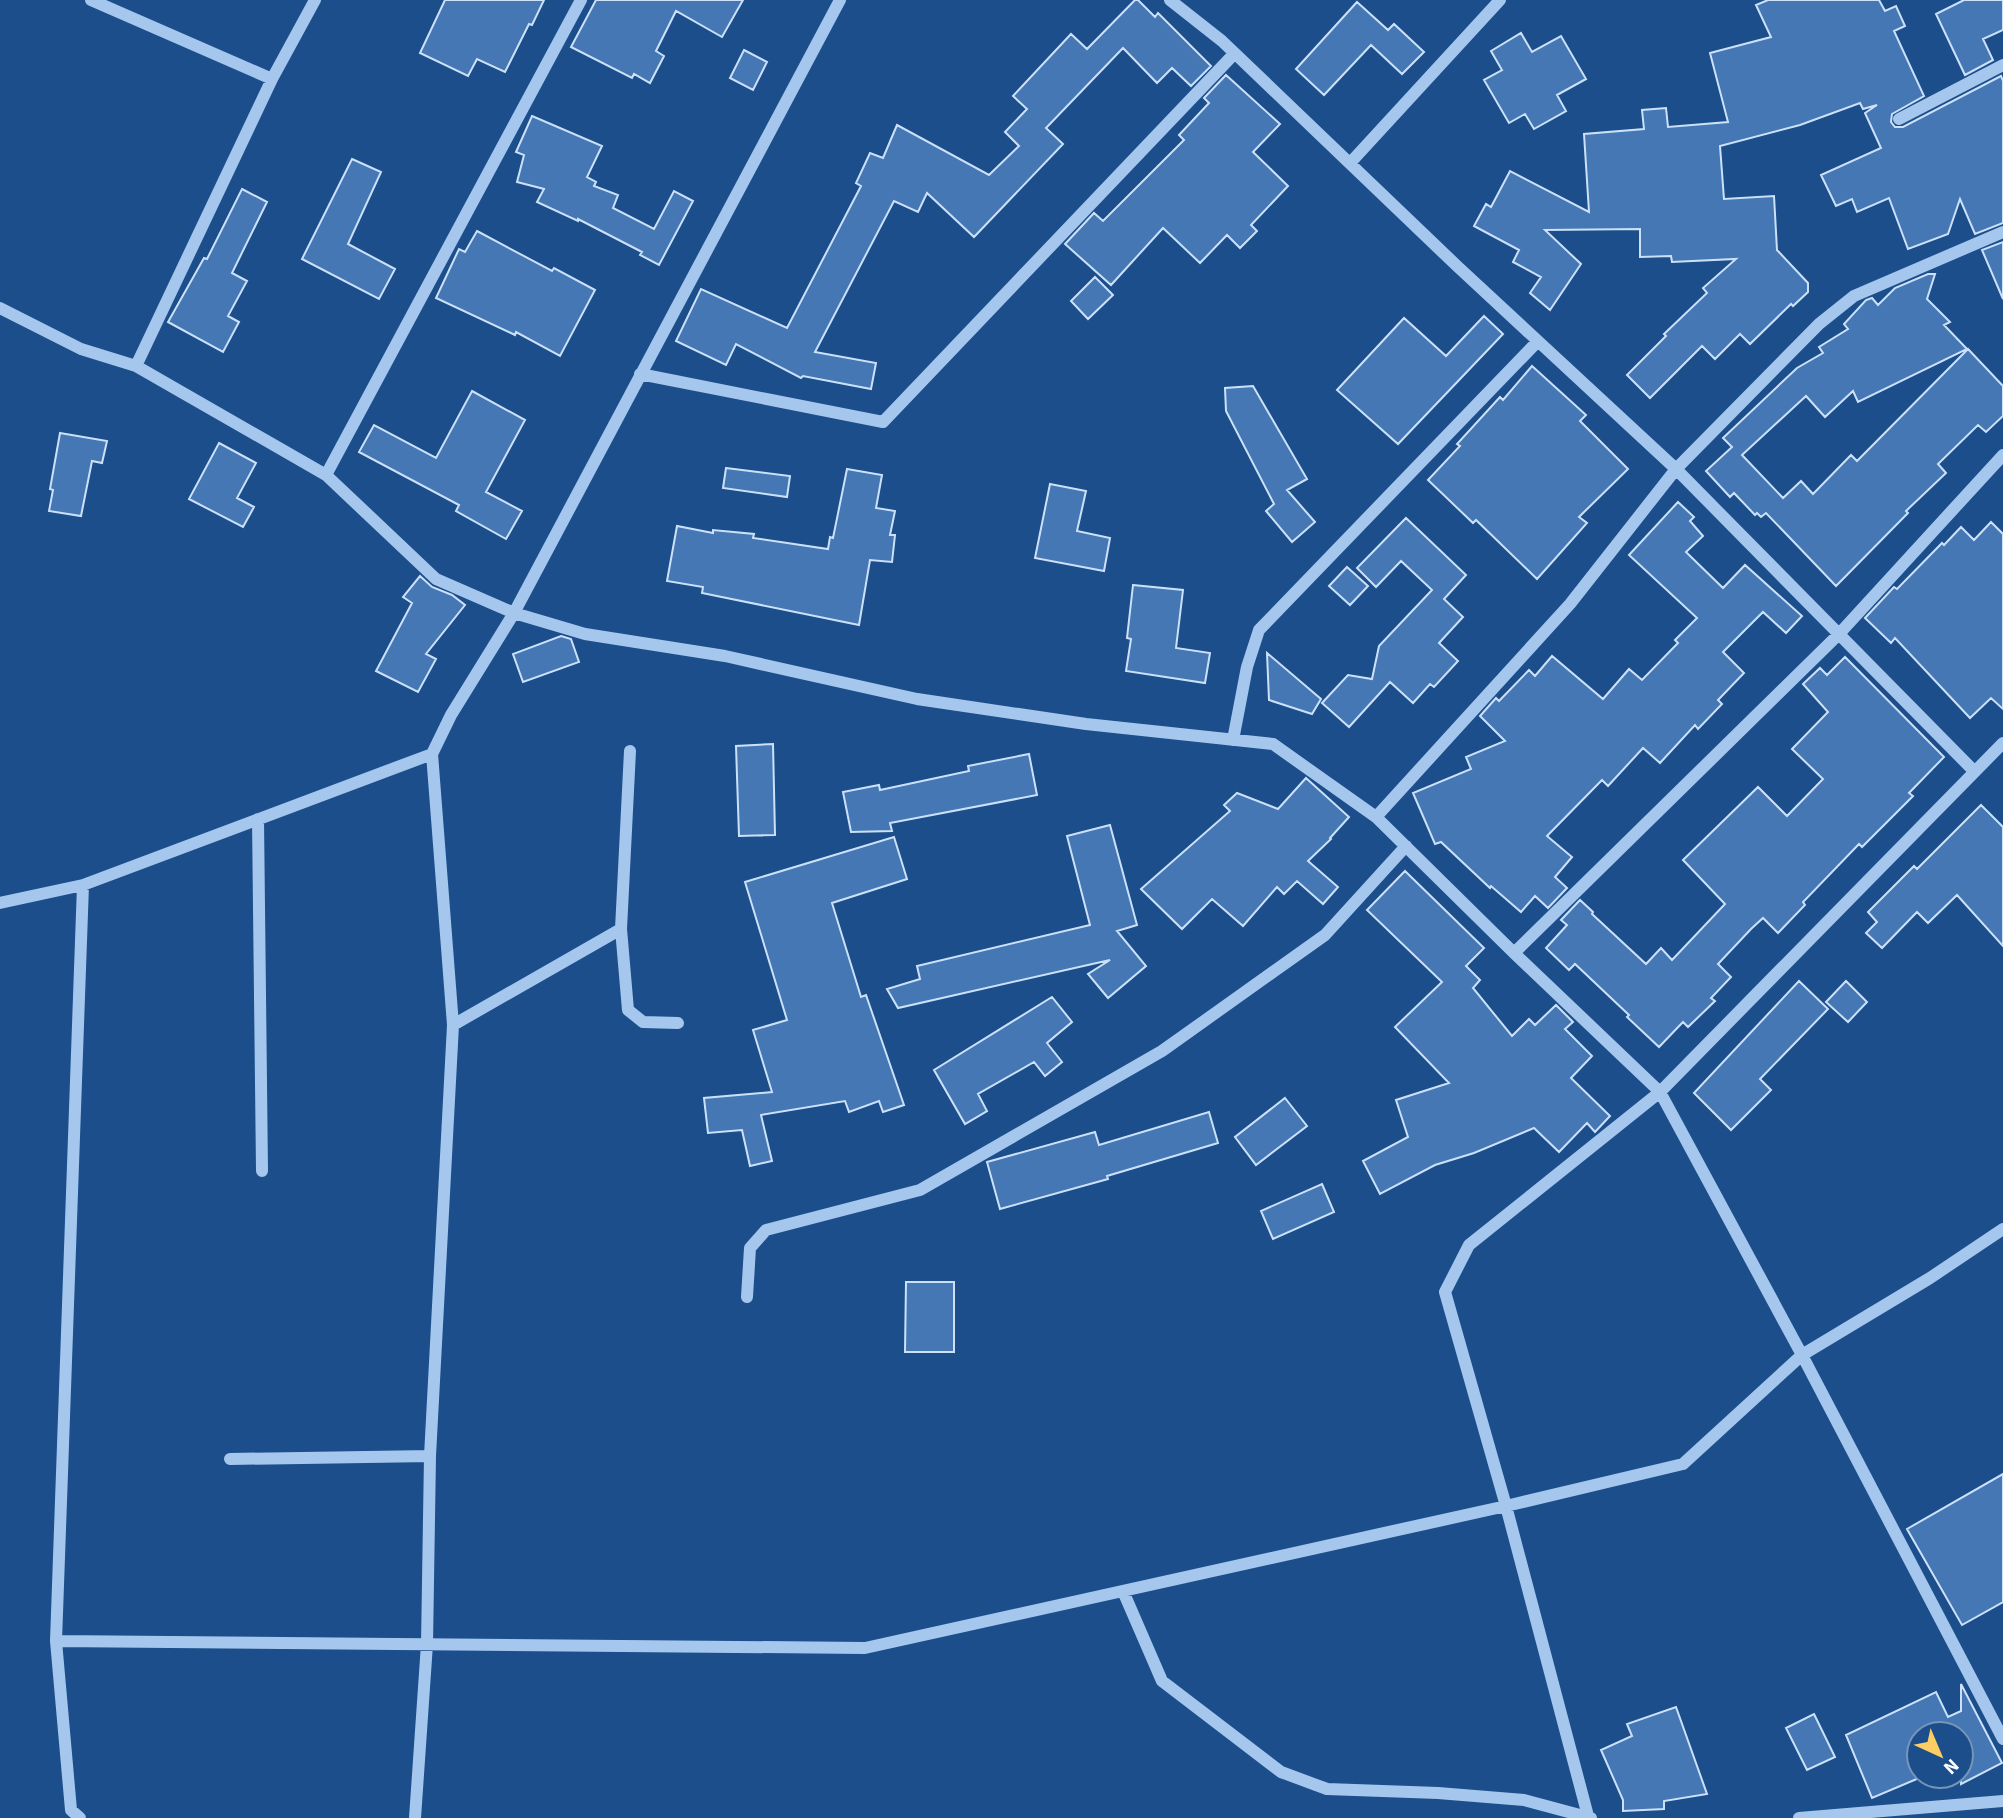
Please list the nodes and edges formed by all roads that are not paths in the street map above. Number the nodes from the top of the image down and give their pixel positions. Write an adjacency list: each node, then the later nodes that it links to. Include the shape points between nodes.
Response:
1 (91, 0): 9 (street)
2 (315, 0): 9 (street)
3 (581, 0): 19 (street)
4 (840, 0): 16 (street)
5 (1170, 0): 7 (street)
6 (1500, 0): 11 (street)
7 (1234, 54): 11 (street); 16 (street, via 883,422)
8 (2003, 65): 10 (street)
9 (272, 79): 15 (street)
10 (1899, 119)
11 (1350, 162): 14 (street)
12 (2003, 232): 18 (street, via 1854,296 1818,324)
13 (0, 308): 15 (street, via 81,349)
14 (1538, 341): 18 (street); 22 (street, via 1259,630)
15 (136, 366): 19 (street)
16 (640, 374): 20 (street)
17 (2003, 455): 21 (street)
18 (1676, 469): 21 (street); 27 (street, via 1570,604)
19 (326, 475): 20 (street, via 436,579)
20 (514, 613): 22 (street, via 585,634 725,656 917,699); 25 (street)
21 (1839, 634): 26 (street); 33 (street)
22 (1233, 740): 27 (street, via 1273,744)
23 (2003, 743): 26 (street)
24 (630, 751): 32 (street)
25 (432, 754): 28 (street); 35 (street)
26 (1974, 771): 36 (street)
27 (1376, 817): 29 (street)
28 (258, 820): 30 (street); 37 (street)
29 (1406, 846): 33 (street); 39 (street, via 1325,934 1162,1051 919,1189 766,1230 750,1248)
30 (83, 885): 31 (street); 45 (street)
31 (0, 903)
32 (621, 929): 34 (street, via 628,1010 643,1022); 35 (street)
33 (1514, 953): 36 (street)
34 (678, 1023)
35 (453, 1025): 41 (street)
36 (1660, 1092): 40 (street); 43 (street, via 1469,1245 1445,1292)
37 (262, 1171)
38 (2003, 1229): 40 (street, via 1930,1279)
39 (747, 1297)
40 (1802, 1355): 43 (street, via 1682,1464); 47 (street)
41 (430, 1456): 42 (street); 46 (street)
42 (230, 1458)
43 (1506, 1506): 44 (street); 49 (street)
44 (1123, 1591): 46 (street, via 866,1648); 49 (street, via 1162,1681 1281,1772 1327,1789 1524,1800)
45 (56, 1641): 46 (street); 50 (street, via 71,1810)
46 (427, 1644): 51 (street)
47 (2003, 1739)
48 (2003, 1801): 52 (street)
49 (1590, 1817)
50 (80, 1818)
51 (415, 1818)
52 (1799, 1818)

